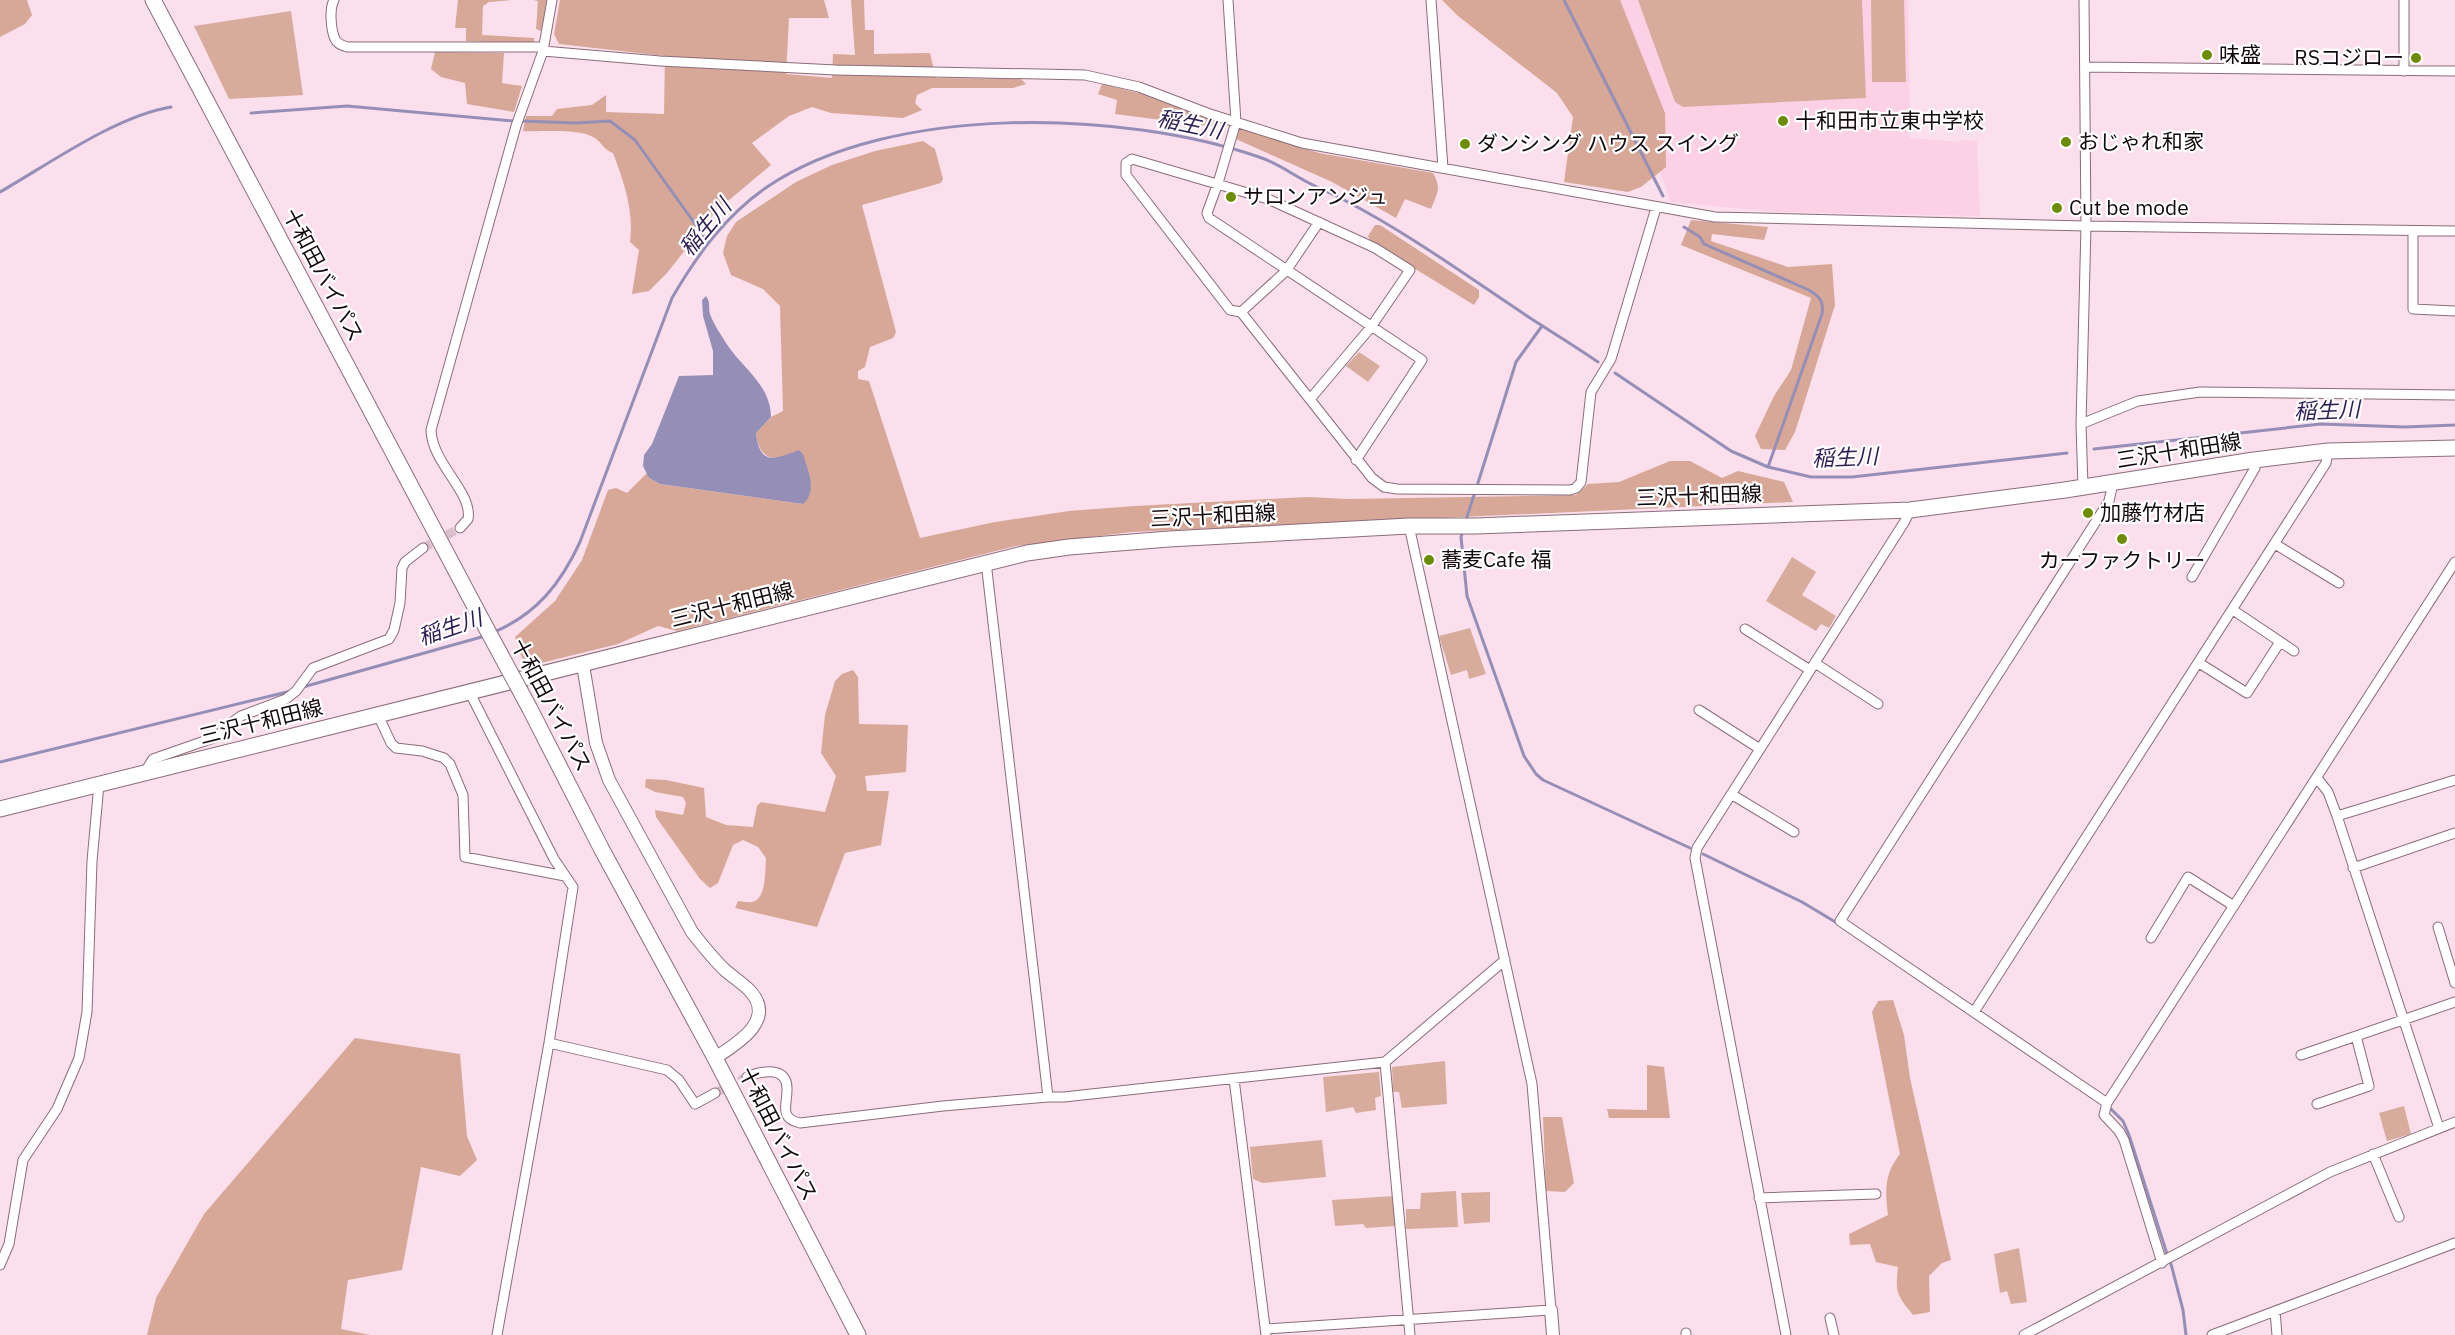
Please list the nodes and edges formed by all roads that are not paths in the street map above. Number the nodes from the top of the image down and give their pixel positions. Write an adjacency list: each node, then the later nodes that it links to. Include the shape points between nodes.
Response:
1 (153, 0): 76 (main road, 十和田バイパス, bridge)
2 (334, 0): 8 (street, via 331,11 335,38 347,47)
3 (552, 0): 8 (street)
4 (1228, 0): 12 (street)
5 (1431, 0): 13 (street)
6 (2084, 0): 9 (street)
7 (2404, 0): 10 (street)
8 (543, 49): 12 (street, via 660,61 836,70 1085,75 1138,87); 35 (street, via 516,126 431,430 435,452 467,501 468,519)
9 (2085, 67): 10 (street); 17 (street)
10 (2404, 71): 11 (street)
11 (2455, 71)
12 (1236, 122): 13 (street, via 1302,143); 14 (street)
13 (1443, 168): 15 (street)
14 (1218, 183): 16 (street); 20 (street, via 1206,213 1209,218); 22 (street, via 1132,159 1124,168 1230,310)
15 (1656, 208): 17 (street, via 1738,219); 29 (street, via 1611,359 1591,392 1581,482 1576,488 1397,489 1384,487)
16 (1319, 222): 20 (street); 23 (street, via 1375,248 1410,270)
17 (2086, 226): 18 (street); 26 (street)
18 (2413, 231): 19 (street); 21 (street, via 2413,309)
19 (2455, 231)
20 (1286, 270): 22 (street); 23 (street)
21 (2455, 310)
22 (1241, 312): 25 (street)
23 (1371, 327): 25 (street); 29 (street, via 1422,360)
24 (2455, 395): 26 (street, via 2200,392 2138,401)
25 (1311, 398): 29 (street)
26 (2081, 423): 32 (street)
27 (2455, 448): 28 (main road, 三沢十和田線)
28 (2328, 451): 30 (main road, 三沢十和田線); 36 (street, via 2326,463)
29 (1356, 460)
30 (2254, 460): 31 (main road, 三沢十和田線); 40 (street, via 2255,468)
31 (2114, 483): 32 (main road, 三沢十和田線); 71 (street, via 2109,501 1840,921)
32 (2083, 487): 33 (main road, 三沢十和田線)
33 (1910, 510): 34 (main road, 三沢十和田線); 48 (street)
34 (1409, 526): 38 (main road, 三沢十和田線, via 1110,543); 68 (street)
35 (460, 528)
36 (2275, 544): 41 (street); 42 (street)
37 (423, 548): 54 (street, via 402,568 400,603 389,639 312,668 298,688 273,705 242,716 216,737 153,759)
38 (986, 562): 47 (main road, 三沢十和田線); 81 (street)
39 (2455, 562): 55 (street)
40 (2192, 577)
41 (2339, 583)
42 (2233, 610): 44 (street); 46 (street)
43 (1745, 629): 48 (street)
44 (2280, 642): 45 (street); 46 (street, via 2247,693)
45 (2294, 651)
46 (2199, 663): 71 (street)
47 (582, 665): 49 (main road, 三沢十和田線); 76 (street, via 596,743 609,780 692,932 707,952 757,999 758,1018 753,1028)
48 (1813, 667): 50 (street); 53 (street)
49 (470, 693): 52 (main road, 三沢十和田線); 64 (street)
50 (1878, 704)
51 (1699, 710): 53 (street)
52 (378, 715): 54 (main road, 三沢十和田線); 64 (street, via 396,748 422,751 450,764 463,795 465,857)
53 (1760, 749): 58 (street)
54 (145, 772): 57 (main road, 三沢十和田線)
55 (2317, 778): 60 (street, via 2328,792); 65 (street)
56 (2455, 780): 60 (street)
57 (99, 784): 59 (main road, 三沢十和田線); 92 (street, via 87,1012 79,1058 57,1109 23,1160 9,1244)
58 (1731, 794): 61 (street); 88 (street, via 1697,848 1695,858)
59 (0, 808)
60 (2337, 816): 63 (street)
61 (1794, 832)
62 (2455, 833): 63 (street)
63 (2354, 868): 72 (street)
64 (566, 876): 74 (street, via 573,887)
65 (2235, 906): 67 (street, via 2188,877); 82 (street)
66 (2438, 927): 69 (street)
67 (2151, 938)
68 (1505, 960): 77 (street); 93 (street, via 1532,1084)
69 (2455, 983)
70 (2455, 1002): 72 (street)
71 (1974, 1012): 82 (street)
72 (2403, 1019): 73 (street); 85 (street)
73 (2356, 1036): 75 (street); 83 (street, via 2369,1086)
74 (549, 1043): 80 (street, via 667,1070 695,1104); 98 (street)
75 (2301, 1055)
76 (715, 1058): 99 (main road, 十和田バイパス)
77 (1384, 1062): 79 (street); 96 (street)
78 (747, 1077): 81 (street, via 761,1071 778,1073 788,1088 786,1114 791,1121 800,1123)
79 (1234, 1079): 81 (street); 97 (street)
80 (716, 1093)
81 (1048, 1097)
82 (2107, 1103): 91 (street, via 2103,1115 2124,1140)
83 (2317, 1104)
84 (2455, 1122): 85 (street)
85 (2439, 1128): 86 (street)
86 (2373, 1154): 89 (street); 91 (street, via 2330,1172)
87 (1876, 1194): 88 (street)
88 (1759, 1198): 102 (street)
89 (2399, 1217)
90 (2455, 1243): 94 (street)
91 (2162, 1263): 104 (street)
92 (0, 1265)
93 (1551, 1310): 96 (street); 101 (street)
94 (2275, 1311): 105 (street); 106 (street)
95 (1830, 1318): 103 (street)
96 (1408, 1319): 97 (street); 100 (street)
97 (1266, 1332)
98 (497, 1335)
99 (858, 1335)
100 (1410, 1335)
101 (1553, 1335)
102 (1786, 1335)
103 (1834, 1335)
104 (2024, 1335)
105 (2212, 1335)
106 (2277, 1335)

